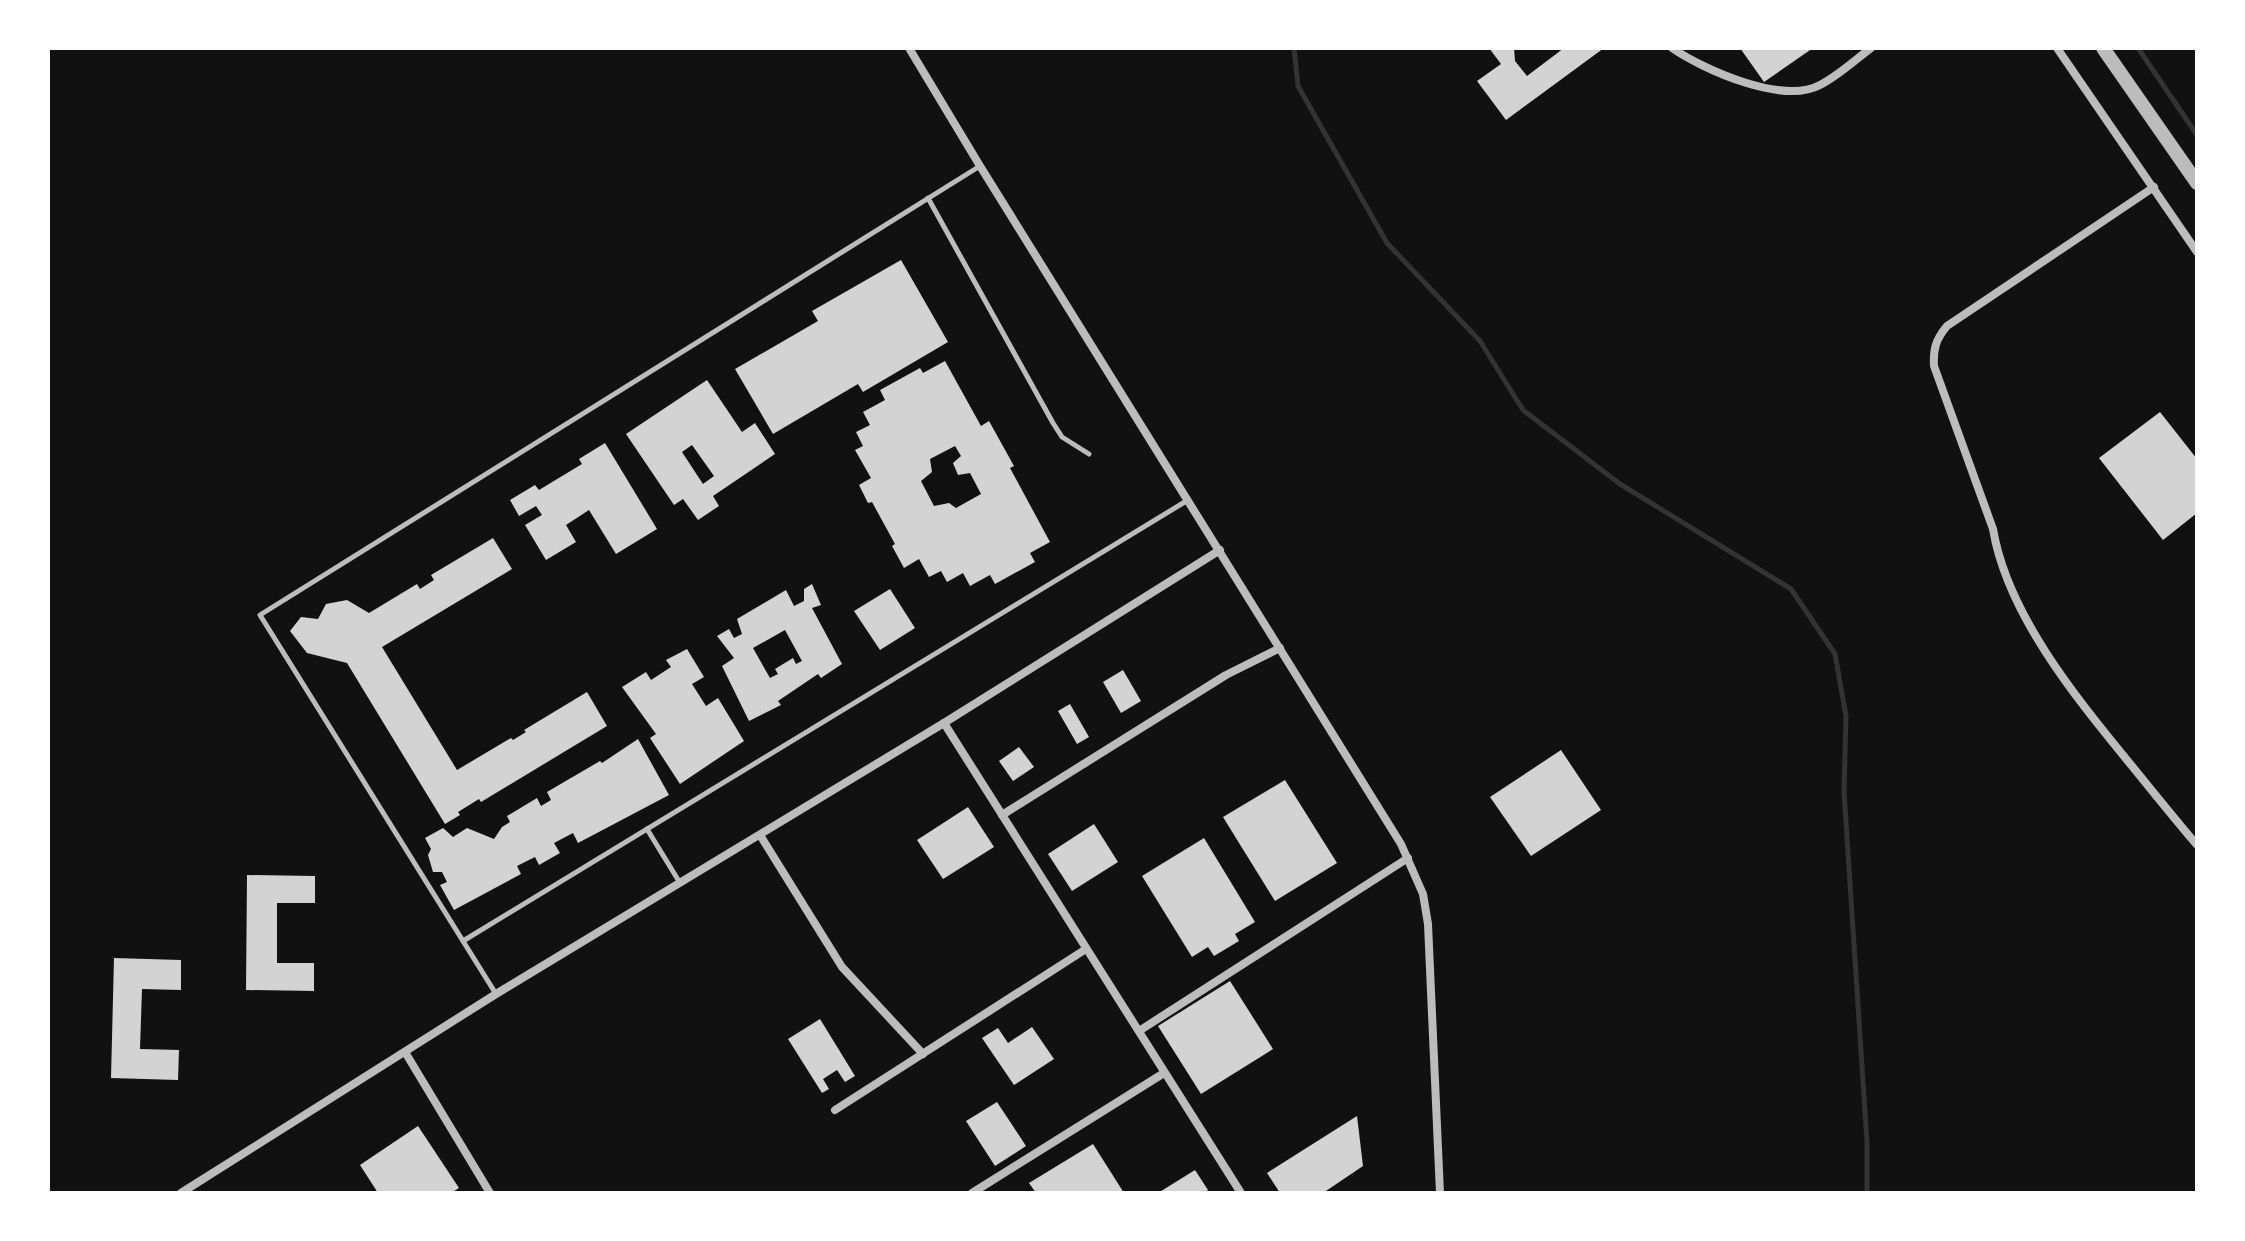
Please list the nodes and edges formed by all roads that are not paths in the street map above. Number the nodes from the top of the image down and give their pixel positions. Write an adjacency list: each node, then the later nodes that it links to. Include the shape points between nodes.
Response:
1 (909, 48): 6 (street)
2 (1672, 48): 3 (street, via 1713,71 1799,92 1819,86)
3 (1871, 48)
4 (2057, 48): 8 (street)
5 (2103, 48): 7 (street)
6 (980, 166): 9 (lane); 12 (street)
7 (2197, 183)
8 (2154, 187): 10 (street); 19 (street, via 1947,326 1933,351 1996,548 2023,613 2069,689)
9 (928, 198): 11 (lane, via 1053,423 1062,437); 22 (lane, via 260,615)
10 (2197, 252)
11 (1089, 454)
12 (1188, 500): 13 (street); 17 (lane)
13 (1220, 550): 14 (street); 15 (street)
14 (1280, 648): 16 (street, via 1226,675); 20 (street)
15 (944, 723): 16 (street); 18 (street)
16 (1002, 815): 23 (street)
17 (647, 829): 21 (lane); 22 (lane)
18 (760, 835): 21 (street); 27 (street, via 842,967)
19 (2197, 845)
20 (1408, 858): 25 (street); 34 (street, via 1428,924)
21 (680, 883): 24 (street)
22 (463, 941): 24 (lane)
23 (1086, 949): 25 (street); 27 (street)
24 (496, 994): 26 (street)
25 (1139, 1031): 28 (street)
26 (405, 1052): 30 (street); 31 (street)
27 (923, 1054): 29 (street)
28 (1164, 1073): 32 (street); 33 (street)
29 (835, 1110)
30 (181, 1193)
31 (490, 1193)
32 (972, 1193)
33 (1241, 1193)
34 (1440, 1193)

